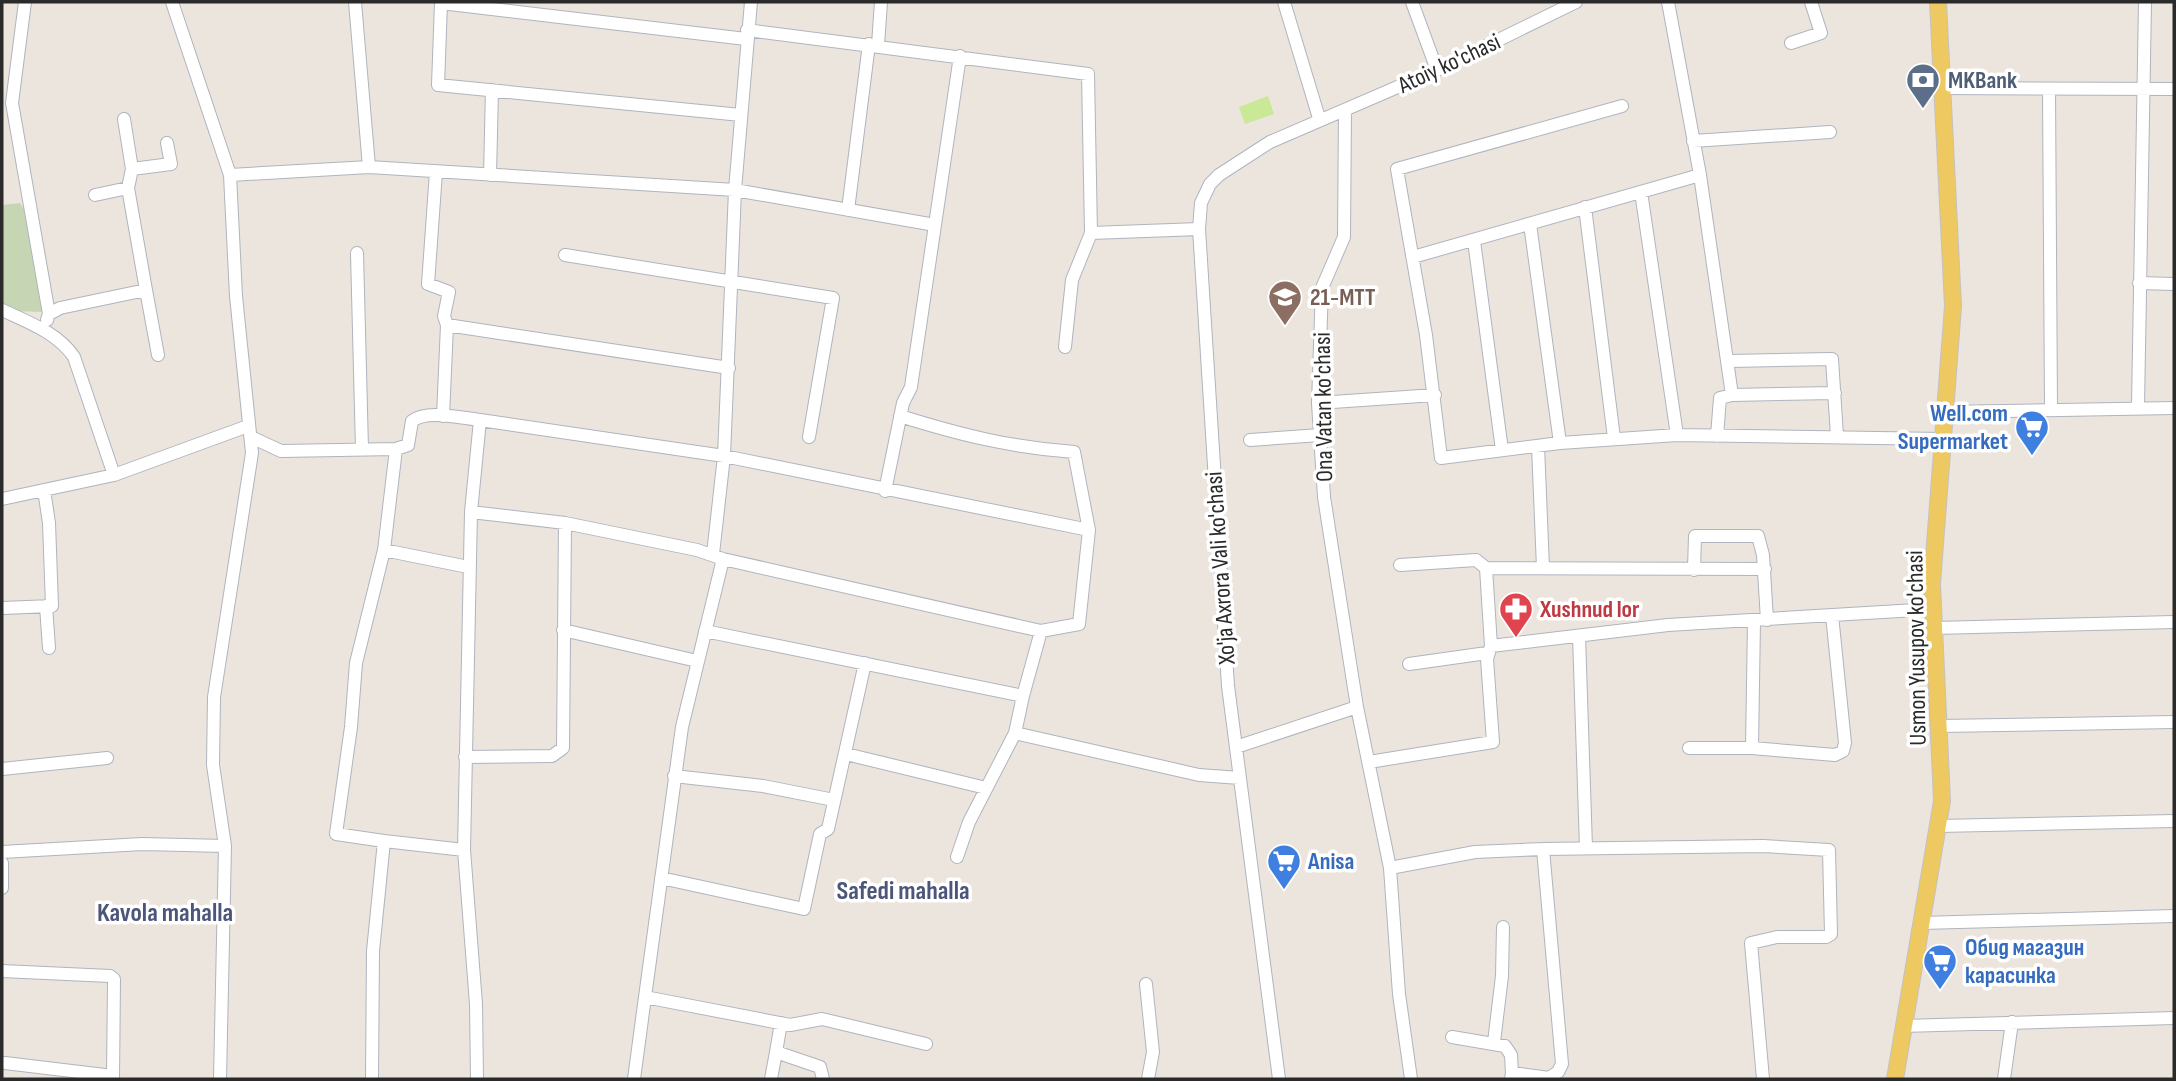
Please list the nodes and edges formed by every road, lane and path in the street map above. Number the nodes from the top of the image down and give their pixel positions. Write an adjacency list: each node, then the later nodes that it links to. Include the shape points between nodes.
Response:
1 (25, 2): 57 (street, via 12,103)
2 (172, 2): 35 (street)
3 (355, 2): 32 (street)
4 (441, 2): 14 (street); 23 (street, via 438,85)
5 (751, 2): 14 (street)
6 (881, 2): 16 (street)
7 (1284, 2): 27 (street)
8 (1412, 2): 18 (street)
9 (1577, 2): 18 (street, Atoiy ko'chasi)
10 (1668, 2): 30 (street)
11 (1811, 2): 15 (street, via 1821,33)
12 (1938, 2): 19 (main road, Usmon Yusupov ko'chasi)
13 (2145, 2): 20 (street)
14 (746, 34): 16 (street); 26 (street)
15 (1791, 43)
16 (874, 45): 17 (street); 43 (street)
17 (960, 55): 45 (street); 47 (street, via 1088,74)
18 (1437, 70): 25 (street, Atoiy ko'chasi)
19 (1941, 88): 21 (street); 71 (main road, Usmon Yusupov ko'chasi, via 1953,306)
20 (2144, 88): 21 (street); 22 (street); 53 (street)
21 (2049, 89): 70 (street)
22 (2174, 89)
23 (492, 90): 26 (street); 36 (street)
24 (1622, 106): 51 (street, via 1397,169)
25 (1345, 110): 27 (street, Atoiy ko'chasi); 67 (street, Ona Vatan ko'chasi, via 1345,237 1322,288)
26 (741, 115): 39 (street)
27 (1319, 118): 46 (street, Xo'ja Axrora Vali ko'chasi, via 1219,175 1201,203)
28 (124, 119): 33 (street)
29 (1830, 132): 30 (street)
30 (1693, 141): 37 (street)
31 (167, 143): 33 (street, via 171,164)
32 (369, 167): 34 (street); 35 (street)
33 (132, 169): 38 (street)
34 (436, 172): 36 (street); 58 (street, via 428,284 449,292 444,316)
35 (230, 175): 75 (street)
36 (490, 175): 39 (street)
37 (1700, 175): 40 (street); 62 (street)
38 (128, 188): 41 (street); 55 (street)
39 (735, 190): 43 (street); 52 (street)
40 (1641, 192): 42 (street); 77 (street)
41 (95, 195)
42 (1585, 207): 44 (street); 81 (street)
43 (848, 210): 45 (street)
44 (1530, 224): 48 (street); 84 (street)
45 (935, 225): 73 (street, via 911,387)
46 (1199, 229): 47 (street); 126 (street, Xo'ja Axrora Vali ko'chasi, via 1226,657)
47 (1091, 233): 60 (street, via 1072,280)
48 (1474, 242): 51 (street); 88 (street)
49 (357, 253): 86 (street)
50 (565, 255): 52 (street)
51 (1413, 257): 65 (street)
52 (733, 281): 63 (street); 80 (street, via 832,298)
53 (2139, 283): 54 (street); 68 (street)
54 (2174, 284)
55 (146, 290): 57 (street); 61 (street)
56 (2, 310): 59 (street)
57 (49, 314): 59 (street)
58 (447, 325): 63 (street); 72 (street)
59 (42, 329): 90 (street, via 66,345 74,357)
60 (1065, 347)
61 (158, 355)
62 (1729, 361): 64 (street, via 1832,359); 66 (street)
63 (729, 368): 89 (street)
64 (1835, 393): 66 (street); 79 (street)
65 (1435, 395): 67 (street); 88 (street, via 1441,458)
66 (1732, 395): 78 (street, via 1720,398 1717,404)
67 (1318, 402): 76 (street, Ona Vatan ko'chasi)
68 (2138, 407): 69 (street); 70 (street)
69 (2174, 408)
70 (2051, 409): 71 (street)
71 (1945, 412): 82 (main road, Usmon Yusupov ko'chasi)
72 (443, 416): 74 (street); 87 (street, via 414,419 408,445)
73 (900, 416): 92 (street); 96 (street, via 1011,447 1074,453)
74 (481, 420): 89 (street); 94 (street)
75 (249, 432): 86 (street, via 281,451); 90 (street); 141 (street, via 252,453 214,697 213,765)
76 (1320, 435): 83 (street); 122 (street, Ona Vatan ko'chasi, via 1324,497)
77 (1677, 435): 78 (street); 81 (street)
78 (1717, 436): 79 (street)
79 (1837, 436): 82 (street)
80 (808, 438)
81 (1614, 439): 84 (street)
82 (1944, 439): 107 (main road, Usmon Yusupov ko'chasi)
83 (1250, 440)
84 (1560, 443): 85 (street)
85 (1538, 446): 88 (street); 102 (street)
86 (362, 449): 87 (street)
87 (396, 449): 97 (street)
88 (1502, 450)
89 (724, 456): 92 (street); 98 (street)
90 (114, 475): 91 (street)
91 (44, 490): 93 (street); 105 (street, via 52,606)
92 (885, 491): 96 (street)
93 (2, 499)
94 (471, 512): 95 (street); 100 (street)
95 (565, 523): 98 (street); 112 (street)
96 (1089, 530): 114 (street, via 1079,624)
97 (384, 550): 100 (street); 140 (street, via 356,663 336,834)
98 (718, 557): 113 (street); 114 (street)
99 (1400, 565): 101 (street, via 1476,560)
100 (468, 567): 130 (street)
101 (1486, 568): 102 (street); 117 (street)
102 (1543, 568): 104 (street)
103 (1765, 569): 104 (street); 104 (street, via 1758,536 1695,536); 109 (street)
104 (1694, 570)
105 (46, 606): 106 (street); 116 (street)
106 (2, 608)
107 (1933, 610): 108 (street); 111 (main road, Usmon Yusupov ko'chasi)
108 (1832, 615): 109 (street); 128 (street, via 1843,751 1835,755)
109 (1761, 620): 115 (street); 128 (street)
110 (2174, 622): 111 (street)
111 (1934, 628): 124 (main road, Usmon Yusupov ko'chasi)
112 (563, 630): 118 (street); 130 (street, via 563,748 559,754)
113 (705, 631): 118 (street); 119 (street)
114 (1041, 631): 121 (street)
115 (1579, 636): 117 (street); 142 (street)
116 (49, 648)
117 (1489, 650): 120 (street); 132 (street, via 1490,744)
118 (697, 661): 134 (street)
119 (865, 663): 121 (street); 129 (street)
120 (1409, 664)
121 (1023, 696): 125 (street)
122 (1357, 706): 126 (street); 132 (street, Ona Vatan ko'chasi)
123 (2174, 722): 124 (street)
124 (1940, 726): 139 (main road, Usmon Yusupov ko'chasi, via 1942,801)
125 (1016, 733): 135 (street, via 1199,775); 136 (street)
126 (1236, 747): 135 (street, Xo'ja Axrora Vali ko'chasi)
127 (1689, 748): 128 (street)
128 (1752, 748)
129 (846, 754): 136 (street); 137 (street)
130 (465, 757): 144 (street)
131 (107, 758): 133 (street)
132 (1369, 762): 148 (street, Ona Vatan ko'chasi)
133 (2, 769)
134 (674, 776): 137 (street); 149 (street)
135 (1240, 778): 175 (street, Xo'ja Axrora Vali ko'chasi)
136 (986, 789): 146 (street)
137 (834, 800): 149 (street, via 828,829 820,834 804,909)
138 (2174, 821): 139 (street)
139 (1938, 825): 152 (main road, Usmon Yusupov ko'chasi)
140 (384, 841): 144 (street); 169 (street, via 373,951)
141 (225, 846): 145 (street, via 142,844); 168 (street)
142 (1586, 848): 143 (street); 177 (street, via 1829,850 1831,933 1751,943)
143 (1543, 849): 148 (street, via 1475,852); 166 (street, via 1562,1064 1549,1078)
144 (464, 850): 170 (street)
145 (2, 852)
146 (957, 857)
147 (2, 863): 150 (street)
148 (1390, 869): 176 (street, Ona Vatan ko'chasi, via 1399,995)
149 (661, 878): 156 (street)
150 (2, 888)
151 (2174, 916): 152 (street)
152 (1922, 923): 160 (main road, Usmon Yusupov ko'chasi)
153 (1503, 927): 162 (street)
154 (2, 971): 167 (street, via 114,979)
155 (1146, 984): 174 (street, via 1153,1052)
156 (645, 997): 159 (street); 171 (street)
157 (2174, 1018): 158 (street)
158 (2012, 1022): 160 (street); 179 (street)
159 (781, 1023): 163 (street, via 822,1019); 164 (street)
160 (1903, 1026): 178 (main road, Usmon Yusupov ko'chasi)
161 (1452, 1037): 162 (street)
162 (1493, 1042): 166 (street, via 1505,1046 1511,1055)
163 (926, 1044)
164 (776, 1052): 172 (street); 173 (street, via 820,1067)
165 (5, 1063): 167 (street)
166 (1511, 1076)
167 (113, 1077)
168 (220, 1079)
169 (372, 1079)
170 (477, 1079)
171 (634, 1079)
172 (771, 1079)
173 (823, 1079)
174 (1148, 1079)
175 (1279, 1079)
176 (1411, 1079)
177 (1763, 1079)
178 (1895, 1079)
179 (2004, 1079)

